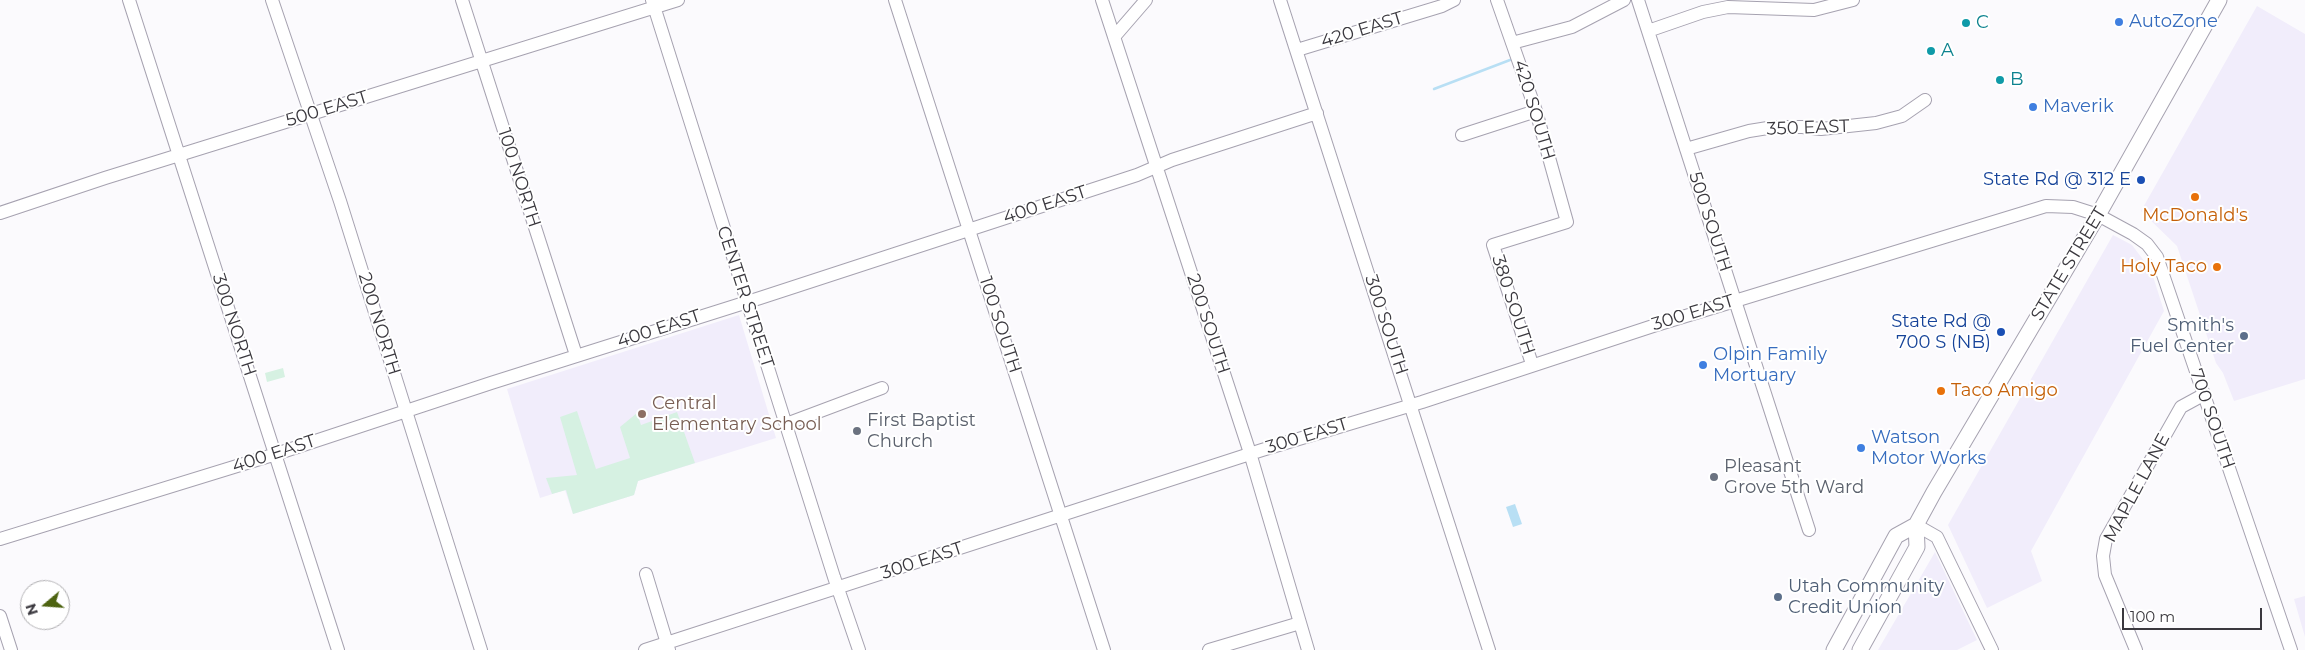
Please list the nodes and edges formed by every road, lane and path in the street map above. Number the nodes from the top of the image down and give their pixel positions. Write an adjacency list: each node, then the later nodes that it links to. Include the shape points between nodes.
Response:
1 (129, 0): 27 (street, 300 NORTH)
2 (272, 0): 24 (street, 200 NORTH)
3 (462, 0): 20 (street, 100 NORTH)
4 (678, 0): 15 (street, 500 EAST)
5 (895, 0): 31 (street, 100 SOUTH)
6 (1102, 0): 17 (street, 200 SOUTH)
7 (1146, 0): 17 (street)
8 (1280, 0): 19 (street, 300 SOUTH)
9 (1454, 0): 19 (street, 420 EAST)
10 (1497, 0): 18 (street, 420 SOUTH)
11 (1624, 0): 18 (street, via 1572,27)
12 (1638, 0): 16 (street, 500 SOUTH)
13 (1853, 0): 16 (street, via 1814,10 1728,7 1703,12)
14 (2219, 0): 30 (main road, STATE STREET)
15 (653, 4): 20 (street, 500 EAST); 34 (street, CENTER STREET)
16 (1648, 32): 26 (street, 500 SOUTH)
17 (1114, 37): 28 (street, 200 SOUTH)
18 (1512, 43): 22 (street, 420 SOUTH)
19 (1297, 50): 23 (street, 300 SOUTH)
20 (482, 61): 24 (street, 500 EAST); 35 (street, 100 NORTH)
21 (1925, 100): 26 (street, 350 EAST, via 1902,116 1876,123 1821,129 1774,127)
22 (1536, 111): 25 (street); 32 (street, 420 SOUTH, via 1567,222)
23 (1317, 113): 28 (street, 400 EAST); 39 (street, 300 SOUTH)
24 (309, 114): 27 (street, 500 EAST); 40 (street, 200 NORTH)
25 (1462, 135)
26 (1686, 149): 33 (street, 500 SOUTH)
27 (178, 157): 29 (street, 500 EAST); 42 (street, 300 NORTH)
28 (1157, 166): 31 (street, 400 EAST); 43 (street, 200 SOUTH)
29 (0, 212)
30 (2098, 215): 33 (street, 300 EAST, via 2073,207 2046,206); 38 (street, 700 SOUTH, via 2133,234 2157,257); 45 (main road, STATE STREET)
31 (970, 229): 34 (street, 400 EAST); 44 (street, 100 SOUTH)
32 (1493, 246): 36 (street, 380 SOUTH)
33 (1735, 300): 36 (street, 300 EAST); 46 (street, 500 SOUTH)
34 (747, 302): 35 (street, 400 EAST); 41 (street, CENTER STREET)
35 (576, 355): 40 (street, 400 EAST)
36 (1532, 364): 39 (street, 300 EAST)
37 (882, 388): 41 (street)
38 (2203, 395): 67 (street, MAPLE LANE, via 2181,407 2106,539 2103,556 2105,575); 68 (street, 700 SOUTH)
39 (1412, 405): 43 (street, 300 EAST); 62 (street, 300 SOUTH)
40 (406, 410): 42 (street, 400 EAST); 56 (street, 200 NORTH)
41 (786, 424): 50 (street, CENTER STREET)
42 (276, 454): 47 (street, 400 EAST); 55 (street, 300 NORTH)
43 (1250, 454): 44 (street, 300 EAST); 52 (street, 200 SOUTH)
44 (1061, 516): 50 (street, 300 EAST); 59 (street, 100 SOUTH)
45 (1916, 525): 48 (main road, STATE STREET, via 1917,547); 63 (main road, STATE STREET, via 1896,536); 66 (street, via 1937,537)
46 (1809, 530)
47 (0, 539)
48 (1905, 569): 64 (main road, via 1888,580); 65 (main road, STATE STREET)
49 (646, 574): 53 (street)
50 (839, 588): 53 (street, 300 EAST); 58 (street, CENTER STREET)
51 (0, 616): 54 (street)
52 (1300, 623): 60 (street); 61 (street, 200 SOUTH)
53 (668, 646): 57 (street, 300 EAST)
54 (11, 650)
55 (338, 650)
56 (481, 650)
57 (645, 650)
58 (860, 650)
59 (1104, 650)
60 (1209, 650)
61 (1308, 650)
62 (1489, 650)
63 (1834, 650)
64 (1848, 650)
65 (1860, 650)
66 (1992, 650)
67 (2136, 650)
68 (2292, 650)

